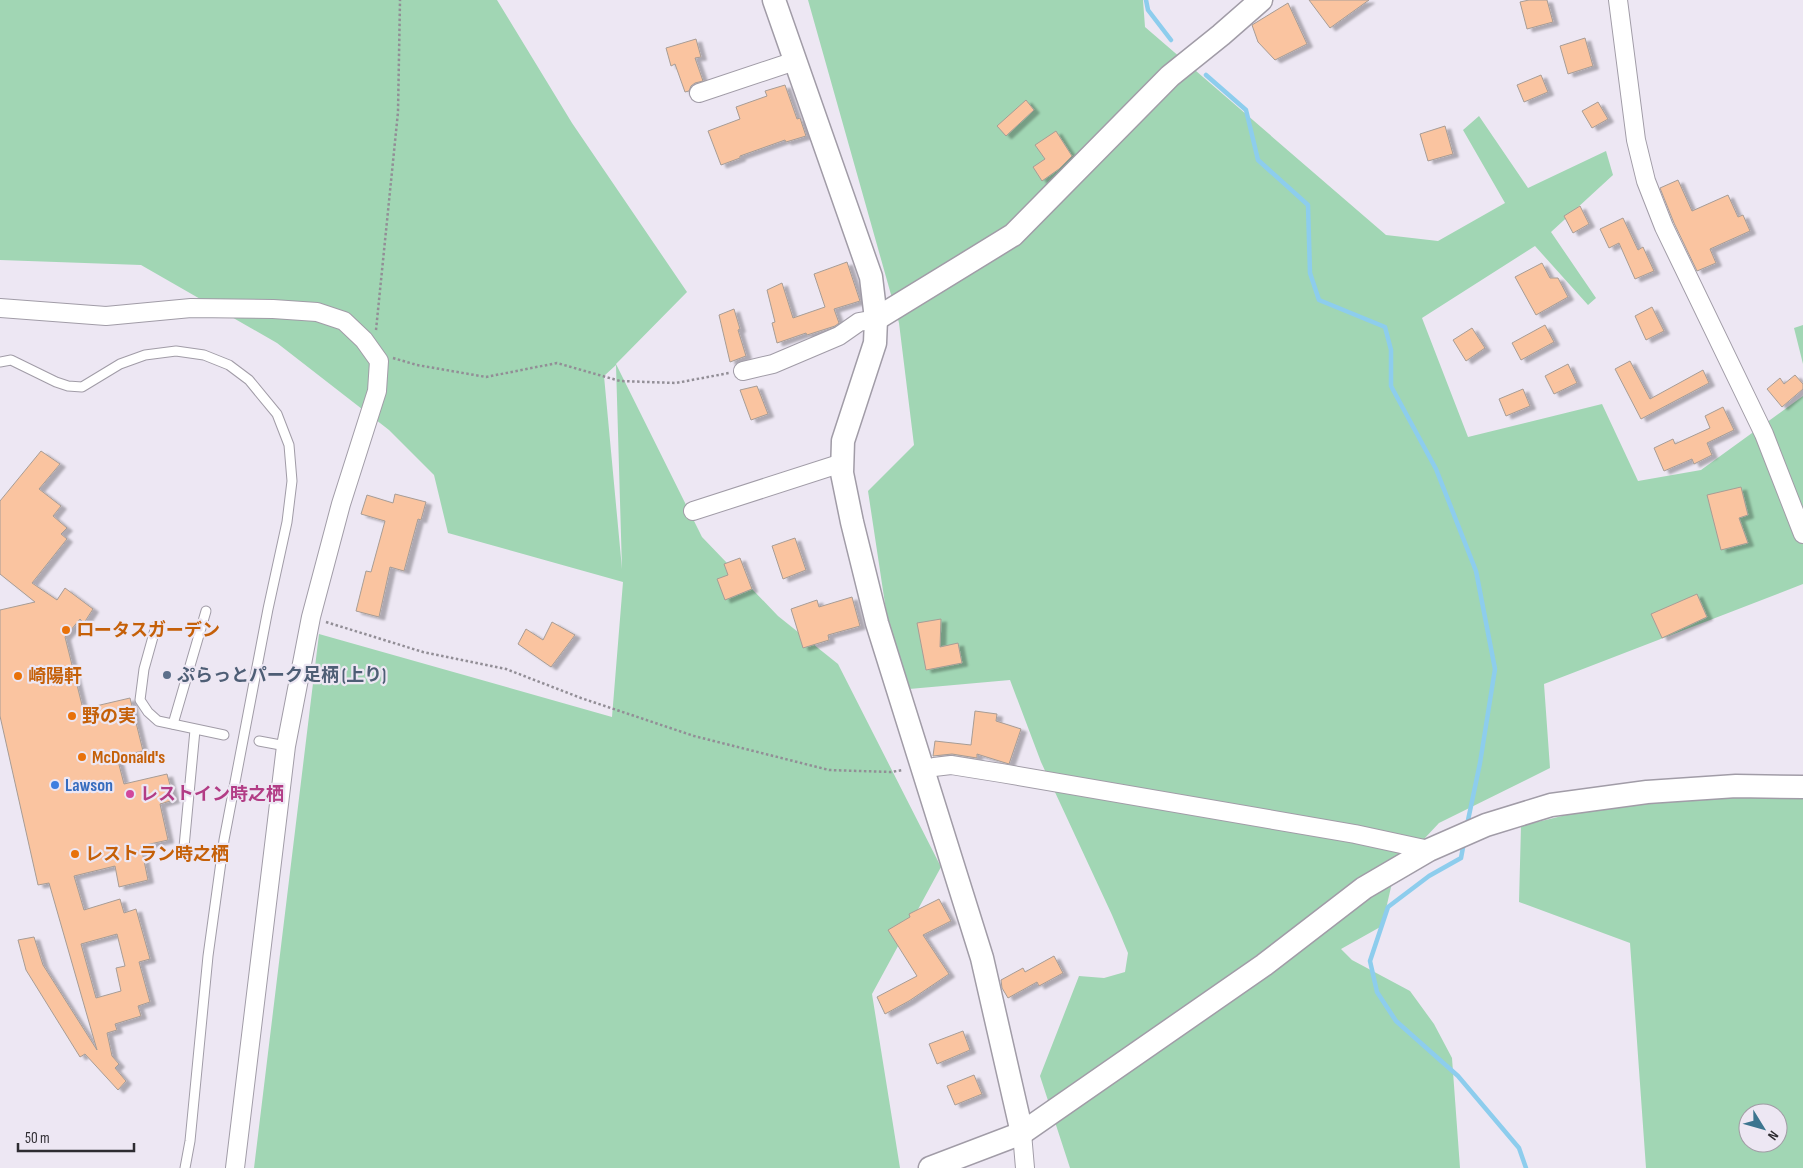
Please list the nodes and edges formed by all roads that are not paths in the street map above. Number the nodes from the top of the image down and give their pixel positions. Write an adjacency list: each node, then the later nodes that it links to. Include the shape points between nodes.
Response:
1 (774, 0): 4 (street)
2 (1261, 0): 7 (street, via 1170,76 1013,235)
3 (1618, 0): 12 (street, via 1636,140 1646,181 1664,226 1764,434)
4 (795, 61): 5 (street); 7 (street, via 871,277)
5 (699, 93)
6 (0, 308): 19 (street, via 106,316 191,308 318,312 344,321 374,352 378,361 377,391 341,504 311,617)
7 (876, 319): 9 (street, via 859,322 838,336 773,364); 10 (street, via 875,343 843,441)
8 (0, 362): 26 (lane, via 11,360 56,382 82,387 120,364 145,355 176,351 204,355 229,365 249,380 277,414 289,445 292,481 287,522 224,840)
9 (743, 370)
10 (842, 463): 11 (street); 24 (street, via 852,522 877,623 982,958)
11 (693, 511)
12 (1803, 534)
13 (206, 611): 15 (lane)
14 (156, 626): 15 (lane, via 144,669 140,700 158,722)
15 (173, 724): 16 (lane)
16 (195, 730): 17 (lane); 22 (lane)
17 (224, 735)
18 (259, 741): 19 (lane)
19 (286, 746): 27 (street)
20 (934, 767): 23 (street, via 951,765 1001,773 1355,834)
21 (1803, 788): 23 (street, via 1736,786 1647,792 1551,805 1486,825)
22 (184, 847)
23 (1429, 850): 24 (street, via 1364,888 1264,965)
24 (1022, 1133): 25 (street); 28 (street)
25 (941, 1166)
26 (185, 1168)
27 (235, 1168)
28 (1025, 1168)

